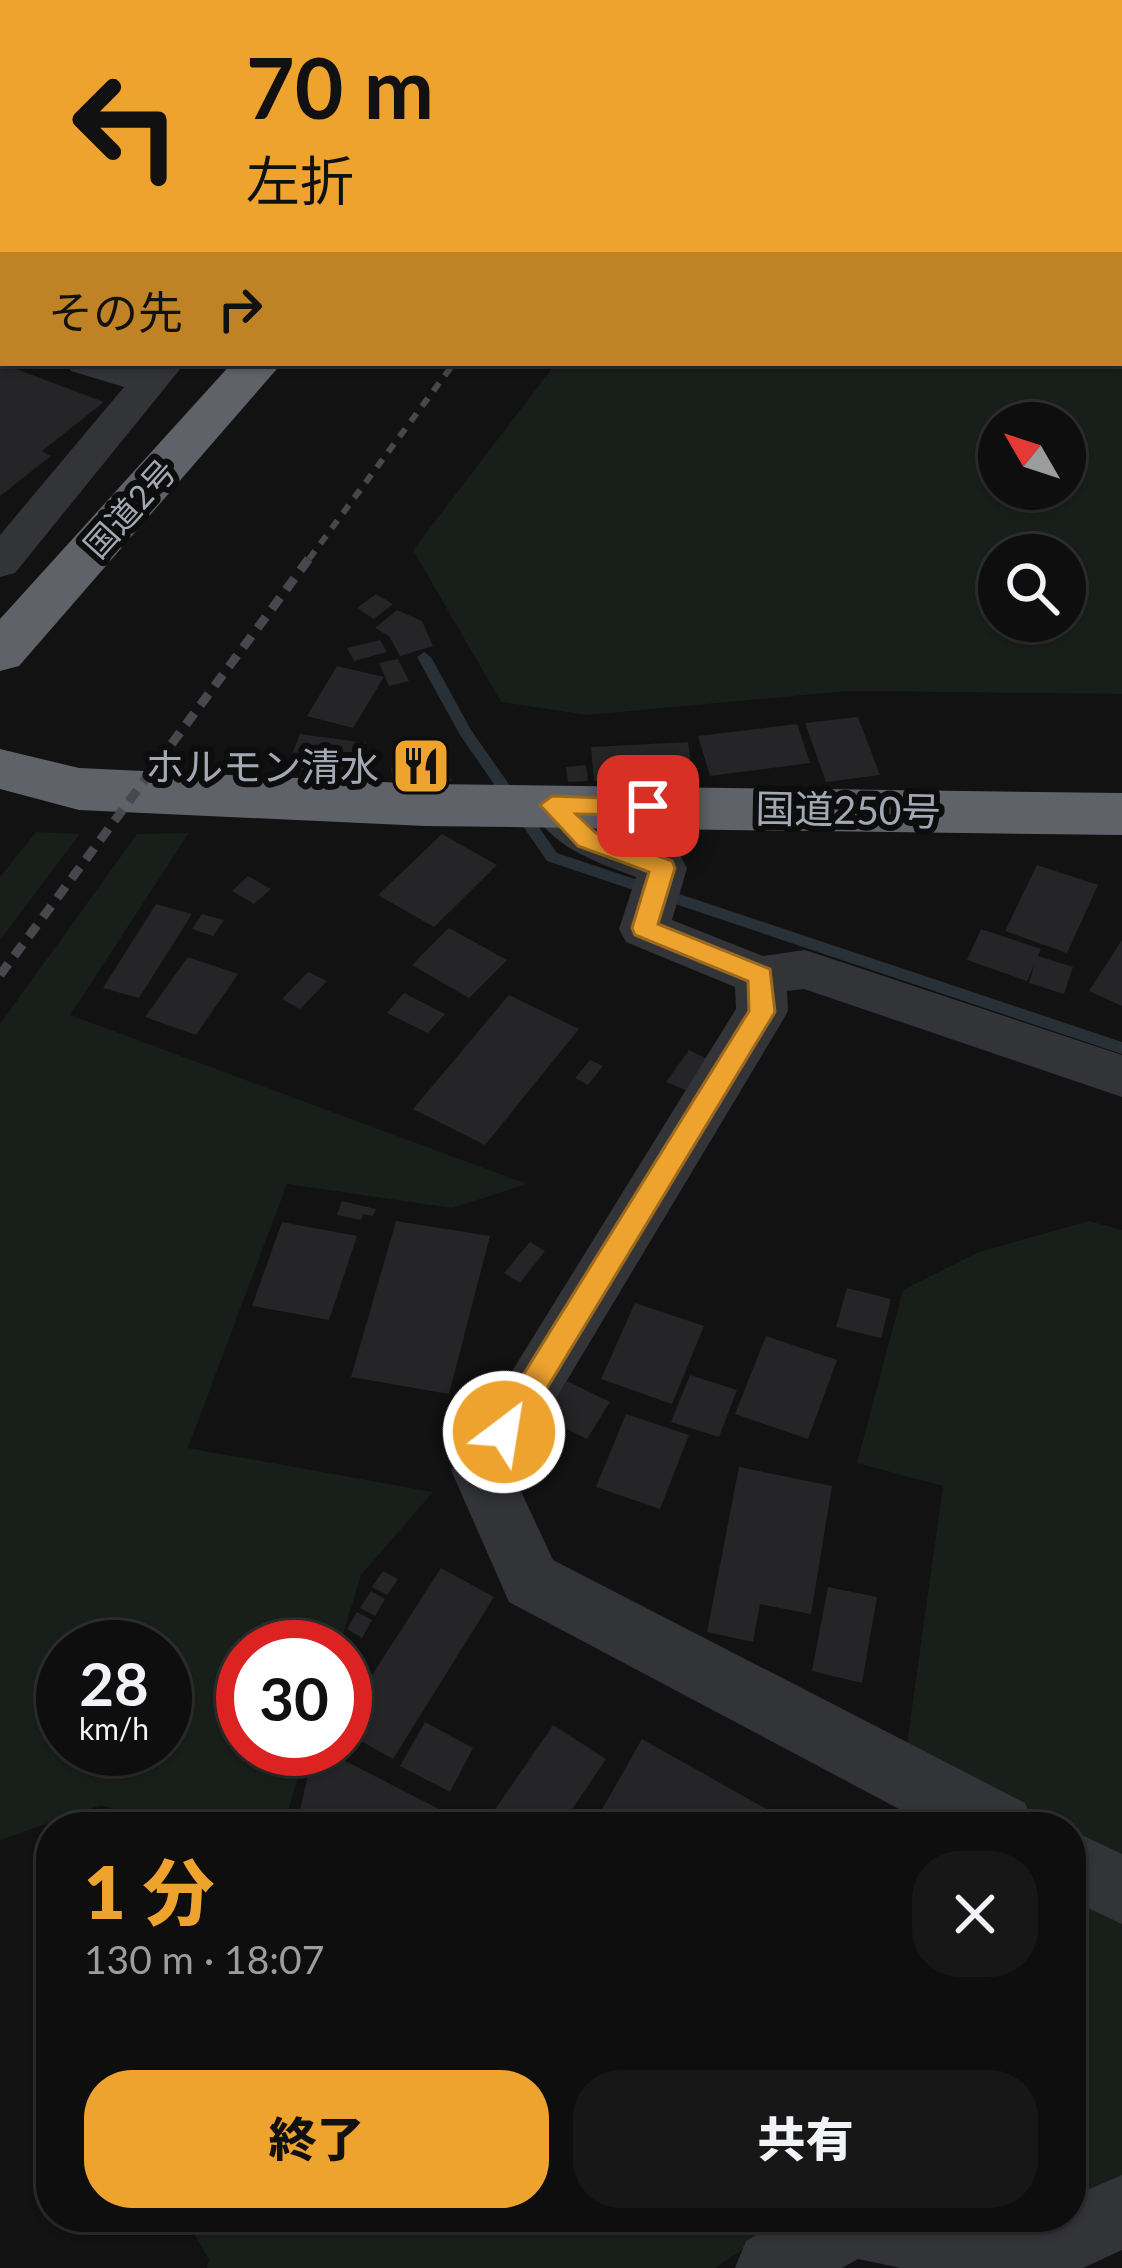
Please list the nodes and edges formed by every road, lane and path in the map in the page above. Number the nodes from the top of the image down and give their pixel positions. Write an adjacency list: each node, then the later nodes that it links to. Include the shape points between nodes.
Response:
1 (109, 366): 3 (street)
2 (255, 366): 5 (highway, 国道2号)
3 (156, 372): 4 (street)
4 (0, 563)
5 (0, 653)
6 (0, 769): 7 (highway, 国道250号, via 79,789)
7 (552, 805): 8 (highway, 国道250号); 9 (street, via 656,890 644,928)
8 (1122, 814)
9 (760, 976): 10 (street, via 805,970); 11 (street, via 762,1012 481,1470 531,1581)
10 (1122, 1076)
11 (972, 1812)
12 (1086, 1872): 13 (street)
13 (1122, 1890)
14 (1122, 2212): 15 (street)
15 (1086, 2228)
16 (832, 2232): 19 (street)
17 (907, 2232): 18 (street, via 1023,2257)
18 (1078, 2232)
19 (773, 2268)

